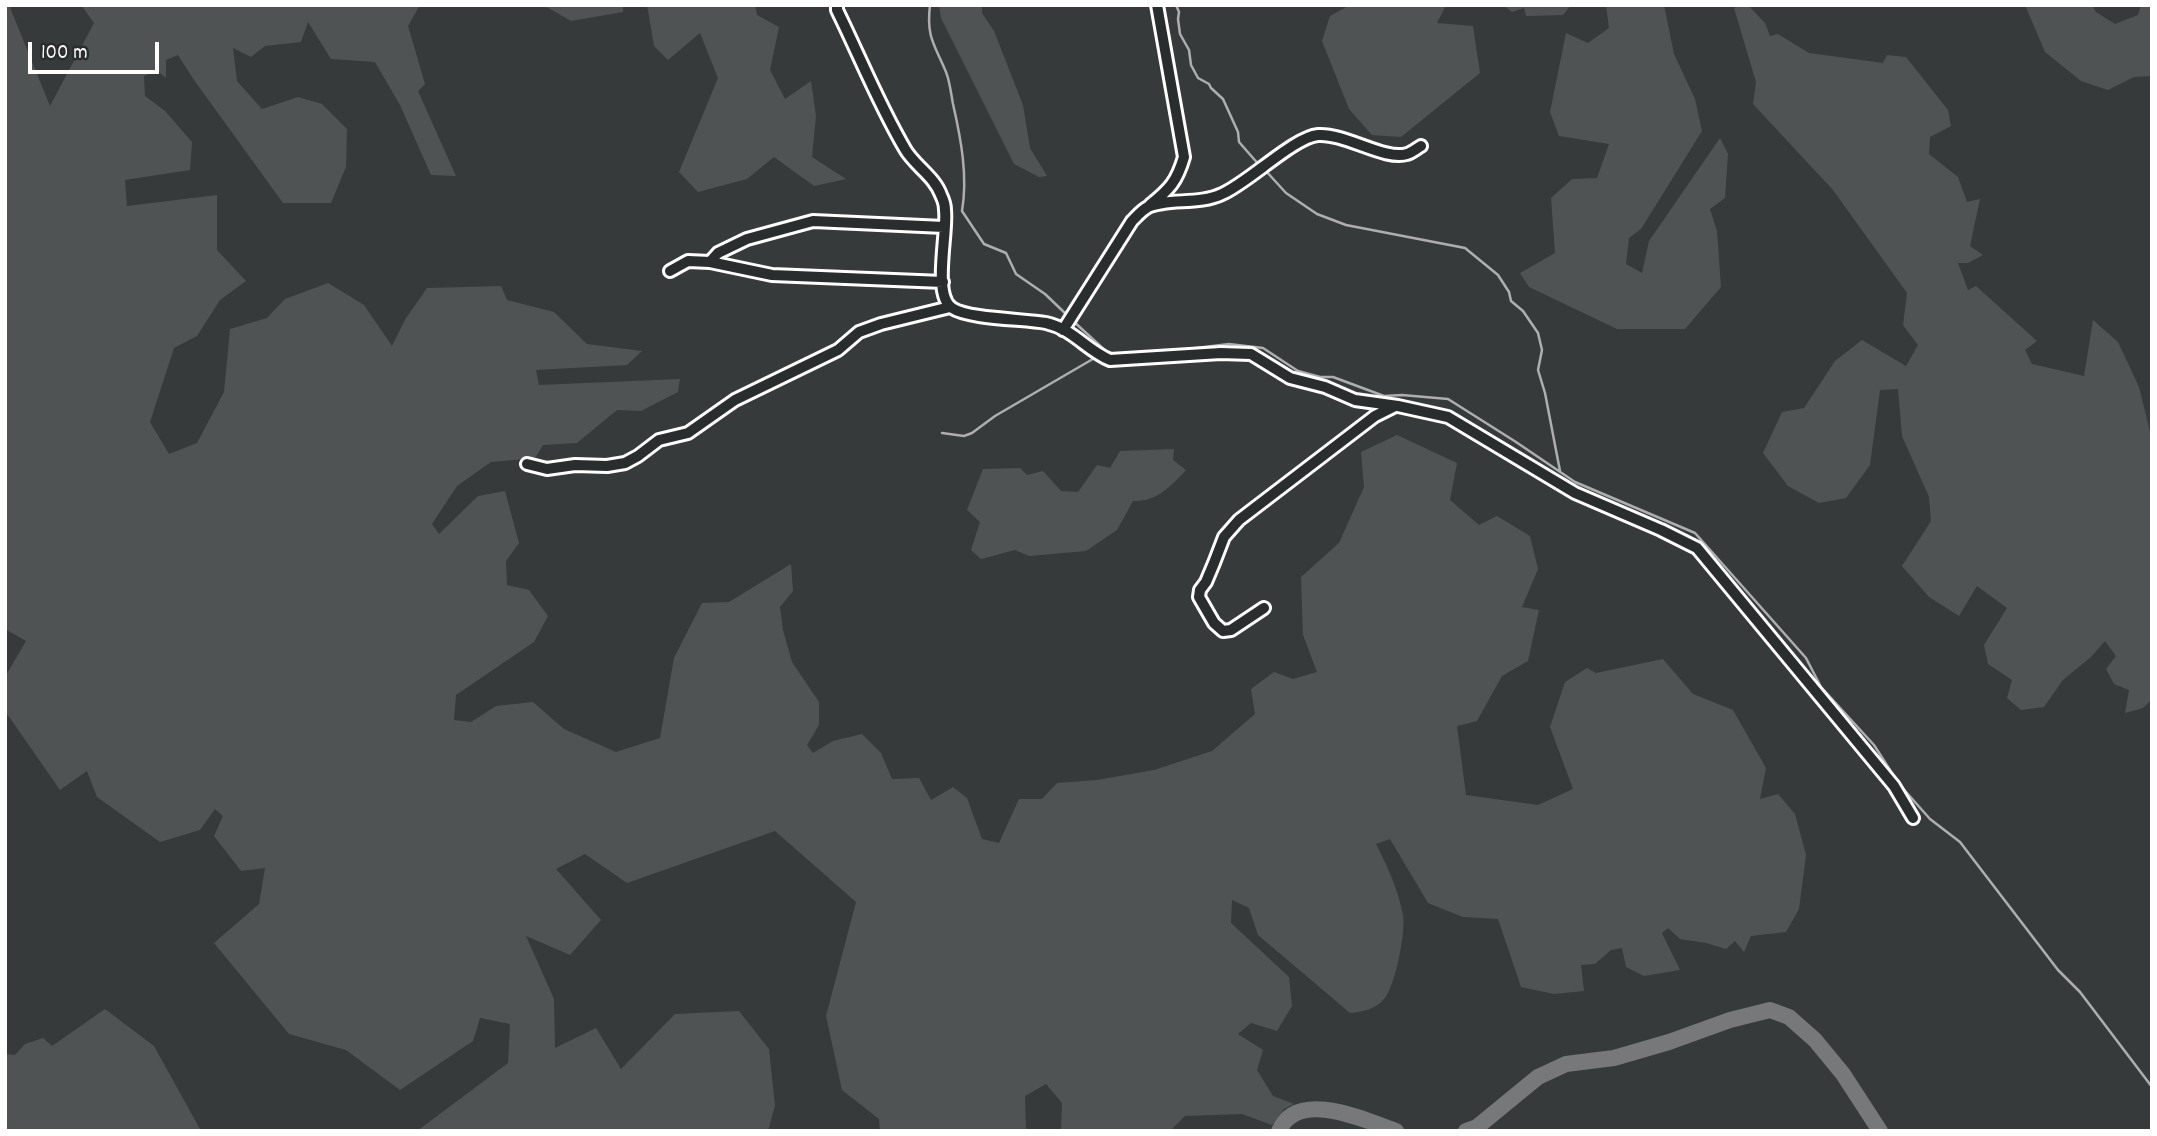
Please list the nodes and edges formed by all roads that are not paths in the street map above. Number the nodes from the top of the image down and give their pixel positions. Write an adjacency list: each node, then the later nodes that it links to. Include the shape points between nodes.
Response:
1 (837, 5): 5 (street, via 884,113 908,154 940,191 946,210)
2 (1157, 5): 4 (street, via 1184,157 1179,175)
3 (1421, 146): 4 (street, via 1405,155 1390,154 1344,138 1317,135 1223,194)
4 (1145, 208): 10 (street, via 1132,221)
5 (944, 228): 6 (street, via 813,221 747,239); 8 (street)
6 (710, 262): 7 (street, via 688,261); 8 (street, via 772,275)
7 (670, 271)
8 (943, 282): 9 (street, via 943,297)
9 (950, 307): 10 (street, via 964,313 1048,323); 12 (street, via 859,332 838,350 735,400 688,433 659,440 625,463 547,469)
10 (1063, 330): 11 (street, via 1110,360 1251,354 1290,378 1355,400)
11 (1395, 406): 13 (street, via 1364,424 1239,520 1224,537 1199,597 1223,631); 14 (street, via 1448,417 1575,493 1697,548 1894,786)
12 (527, 464)
13 (1264, 608)
14 (1913, 818)

